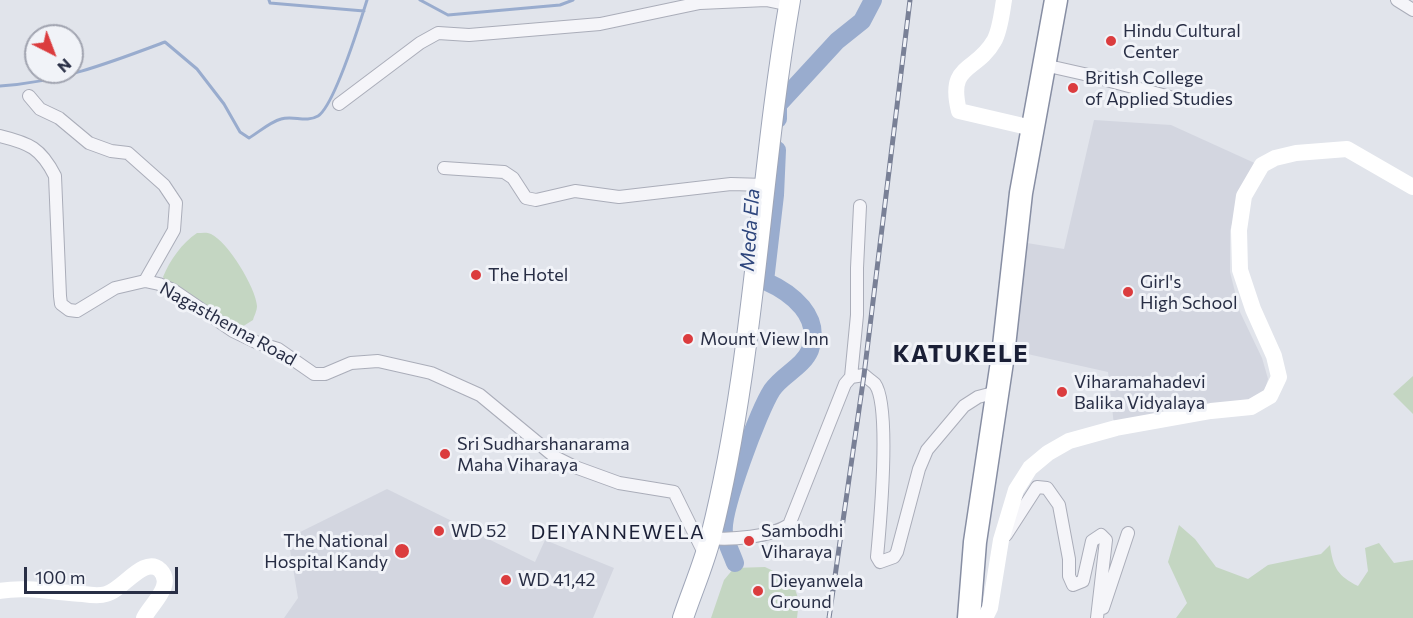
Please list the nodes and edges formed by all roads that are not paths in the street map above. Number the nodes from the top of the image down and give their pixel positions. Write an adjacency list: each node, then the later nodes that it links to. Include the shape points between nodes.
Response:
1 (1004, 0): 10 (street, via 995,40 955,85 959,111)
2 (1056, 0): 6 (highway)
3 (1397, 0): 5 (street)
4 (790, 2): 9 (street, via 700,3 600,24 469,35 438,33); 13 (main road)
5 (1413, 10)
6 (1044, 66): 8 (street); 10 (highway)
7 (29, 96): 16 (street, via 40,109 89,143 111,152 128,153 164,185 176,203 174,230)
8 (1170, 97)
9 (339, 104)
10 (1032, 128): 18 (highway)
11 (0, 136): 16 (street, Nagasthenna Road, via 37,149 55,176 61,304 77,311 115,288)
12 (444, 168): 13 (street, via 504,172 526,198 536,200 575,191 619,197 731,184)
13 (765, 185): 21 (main road)
14 (1413, 187): 20 (street, via 1347,149 1296,153 1262,165 1244,196 1239,230 1240,270 1280,377 1270,396 1251,407 1148,421 1069,441 1030,468 1016,490)
15 (860, 206): 17 (street)
16 (146, 281): 21 (street, Nagasthenna Road, via 173,290 233,332 278,349 314,374 325,374 351,363 378,361 431,373 480,395 555,458 619,483 674,492)
17 (851, 377): 18 (street, via 864,375 875,384 882,406 884,489 877,557 880,562 897,552 918,469 927,450 964,406); 21 (street, via 789,525)
18 (997, 392): 25 (highway, via 975,542)
19 (1128, 533): 27 (street)
20 (1001, 540): 26 (street); 27 (street, via 1037,487 1047,488 1059,505 1073,585 1083,581 1092,541 1101,534 1106,540)
21 (716, 543): 24 (main road)
22 (0, 591): 23 (street, via 106,594 152,565 165,576 165,585)
23 (144, 618)
24 (682, 618)
25 (969, 618)
26 (985, 618)
27 (1099, 618)

